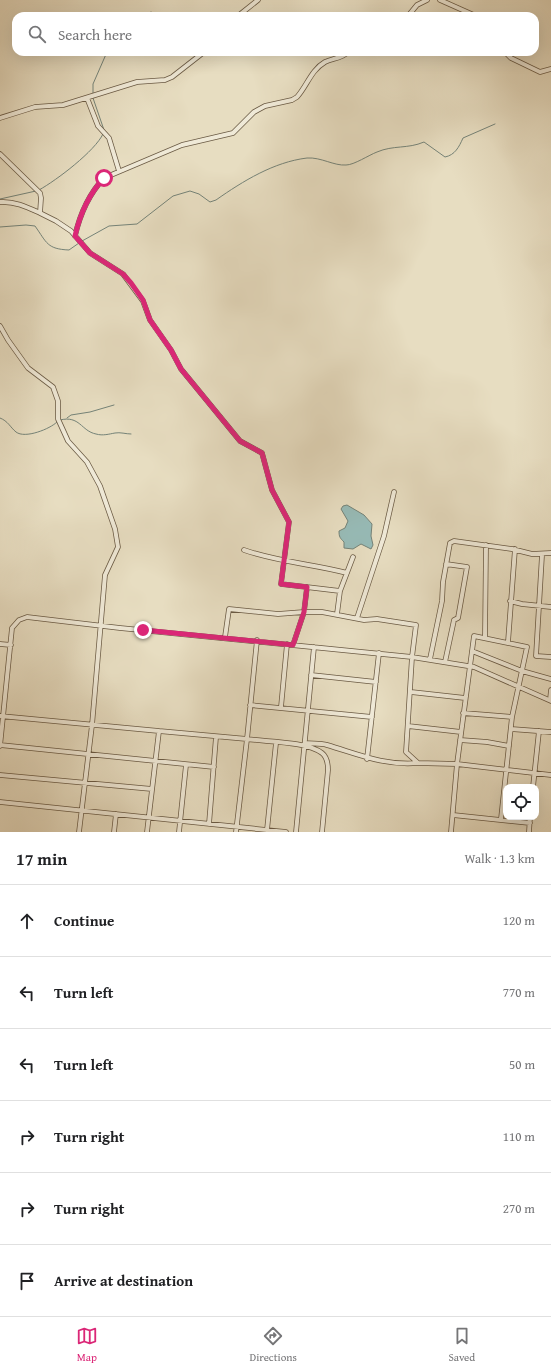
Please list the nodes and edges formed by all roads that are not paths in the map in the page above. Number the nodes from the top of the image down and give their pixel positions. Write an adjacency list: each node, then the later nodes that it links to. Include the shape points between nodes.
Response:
1 (258, 0): 4 (street)
2 (427, 0): 5 (street, via 417,5)
3 (440, 0): 6 (street)
4 (243, 12)
5 (411, 12)
6 (467, 12)
7 (199, 56): 11 (street, via 165,80 137,82)
8 (344, 56): 14 (street, via 325,62 297,97 265,106 254,112 233,133 182,145)
9 (508, 56): 10 (street, via 540,72)
10 (551, 69)
11 (86, 98): 12 (street, via 63,105 35,107); 14 (street, via 98,126 109,138)
12 (0, 118)
13 (0, 154): 16 (street, via 40,193)
14 (119, 171): 17 (street, via 104,178 98,185 82,209)
15 (0, 202): 16 (street, via 20,204)
16 (40, 213): 17 (street, via 56,221)
17 (75, 236): 26 (street, via 90,253 123,274 131,283 143,300 150,320 181,369 240,441 262,453 272,490 289,522)
18 (0, 326): 37 (street, via 28,368 53,387 58,401 59,420 68,441 87,462 100,486 115,529 118,547 105,575)
19 (394, 492): 36 (street, via 384,536)
20 (486, 545): 22 (street); 27 (street, via 454,541 448,548); 39 (street)
21 (244, 550): 26 (street)
22 (515, 550): 24 (street); 31 (street)
23 (551, 553): 24 (street)
24 (542, 554): 32 (street)
25 (353, 558): 28 (street)
26 (284, 561): 28 (street); 29 (street, via 281,584)
27 (446, 564): 51 (street, via 442,602); 52 (street, via 468,567 458,618 453,622)
28 (347, 573): 30 (street)
29 (307, 587): 30 (street); 34 (street)
30 (340, 591): 35 (street)
31 (510, 601): 32 (street); 41 (street)
32 (538, 606): 33 (street); 50 (street, via 536,656)
33 (551, 607)
34 (304, 612): 35 (street); 38 (street, via 278,614 229,609); 45 (street)
35 (337, 614): 36 (street)
36 (357, 618): 49 (street, via 416,625)
37 (101, 626): 38 (street); 44 (street, via 27,617 18,620 12,628); 70 (street)
38 (225, 637): 40 (street)
39 (485, 637): 41 (street); 47 (street, via 474,636)
40 (257, 640): 43 (street); 63 (street)
41 (508, 642): 54 (street, via 527,647)
42 (0, 644): 44 (street)
43 (287, 644): 45 (street); 64 (street)
44 (11, 645): 67 (street)
45 (293, 645): 46 (street)
46 (314, 647): 48 (street); 55 (street)
47 (472, 651): 53 (street); 54 (street)
48 (379, 654): 49 (street); 57 (street)
49 (412, 657): 51 (street); 60 (street)
50 (551, 657)
51 (430, 659): 52 (street)
52 (446, 662): 53 (street)
53 (469, 666): 58 (street); 61 (street)
54 (522, 671): 56 (street); 58 (street)
55 (311, 675): 57 (street); 65 (street)
56 (551, 679)
57 (376, 682): 68 (street)
58 (519, 687): 62 (street); 69 (street)
59 (551, 690): 62 (street)
60 (411, 692): 61 (street); 71 (street)
61 (465, 698): 66 (street)
62 (550, 701)
63 (250, 705): 64 (street); 78 (street)
64 (281, 708): 65 (street)
65 (309, 710): 68 (street); 81 (street)
66 (463, 713): 69 (street); 75 (street)
67 (1, 716): 70 (street); 82 (street)
68 (372, 717): 85 (street)
69 (512, 717): 72 (street)
70 (92, 725): 73 (street); 84 (street)
71 (408, 726): 75 (street); 87 (street, via 406,752)
72 (511, 729): 74 (street); 83 (street)
73 (159, 731): 77 (street); 86 (street)
74 (539, 731): 76 (street); 92 (street)
75 (461, 732): 79 (street)
76 (551, 732)
77 (216, 737): 78 (street); 90 (street)
78 (247, 740): 80 (street); 107 (street)
79 (460, 740): 83 (street); 88 (street)
80 (276, 743): 81 (street); 108 (street)
81 (304, 744): 85 (street, via 324,745); 114 (street); 115 (street, via 323,754 328,761)
82 (0, 745): 84 (street)
83 (509, 746): 91 (street)
84 (88, 754): 86 (street); 95 (street)
85 (367, 759): 87 (street, via 402,764)
86 (155, 762): 89 (street); 97 (street)
87 (418, 762): 88 (street)
88 (457, 764): 91 (street); 101 (street)
89 (186, 765): 90 (street); 104 (street)
90 (214, 767): 106 (street)
91 (506, 770): 92 (street); 103 (street)
92 (535, 773): 94 (street); 96 (street)
93 (0, 775): 95 (street)
94 (551, 775)
95 (85, 782): 97 (street); 99 (street)
96 (533, 784)
97 (152, 789): 102 (street)
98 (0, 802): 99 (street)
99 (80, 810): 100 (street); 109 (street)
100 (116, 814): 102 (street); 110 (street)
101 (453, 815): 103 (street); 116 (street)
102 (148, 818): 104 (street); 111 (street)
103 (502, 819): 105 (street)
104 (180, 821): 106 (street); 112 (street)
105 (530, 823): 117 (street)
106 (209, 824): 107 (street)
107 (236, 830): 108 (street)
108 (267, 830): 113 (street)
109 (79, 832)
110 (114, 832)
111 (147, 832)
112 (179, 832)
113 (286, 832)
114 (296, 832)
115 (322, 832)
116 (451, 832)
117 (529, 832)

